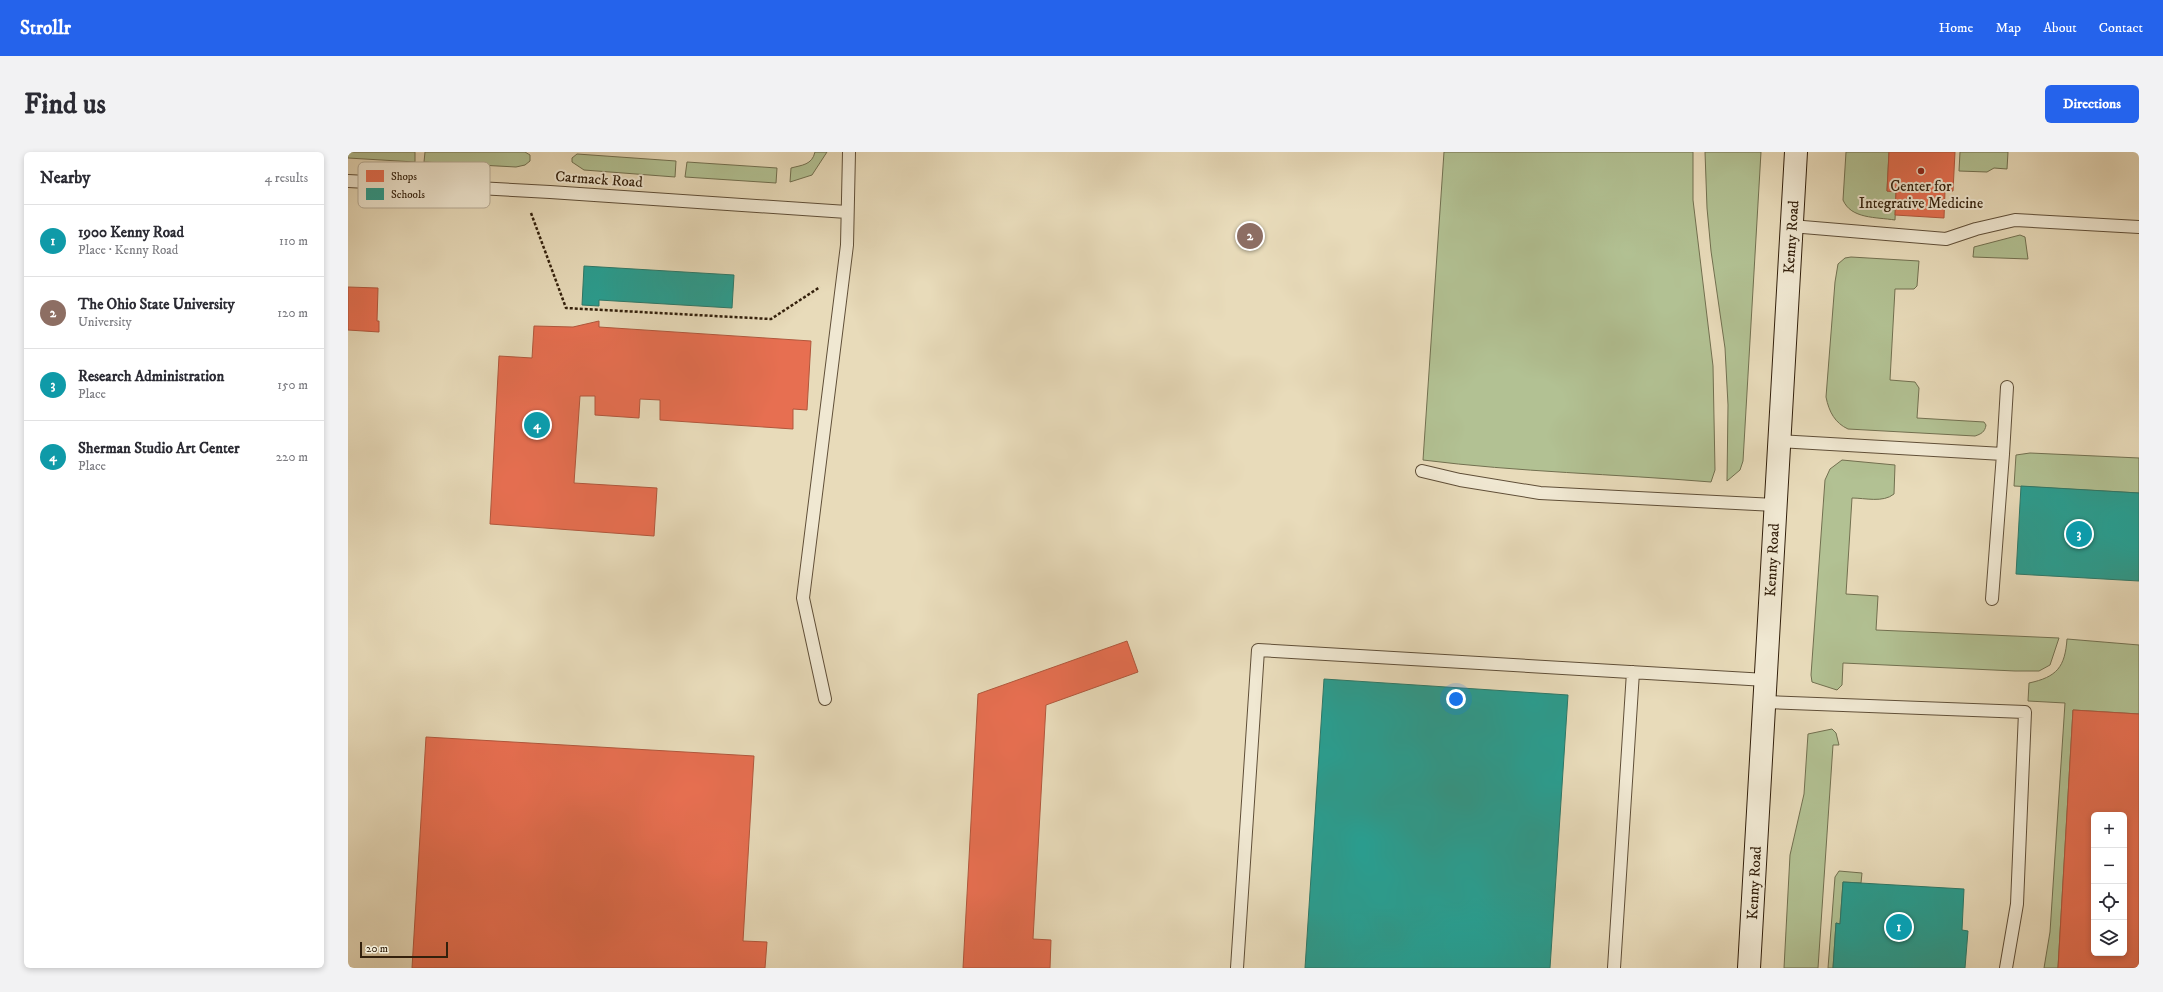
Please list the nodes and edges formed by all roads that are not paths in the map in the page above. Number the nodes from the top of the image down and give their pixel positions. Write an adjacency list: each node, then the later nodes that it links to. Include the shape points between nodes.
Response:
1 (849, 152): 6 (lane)
2 (1796, 152): 7 (street, Kenny Road)
3 (348, 181): 4 (lane, Carmack Road)
4 (358, 182)
5 (490, 189): 6 (lane, Carmack Road)
6 (847, 212): 17 (lane, via 847,245 803,598)
7 (1791, 226): 8 (lane, via 1946,239 2015,220); 10 (street, Kenny Road)
8 (2139, 227)
9 (2008, 387): 11 (lane)
10 (1778, 441): 11 (lane); 13 (street, Kenny Road)
11 (2003, 454): 14 (lane)
12 (1422, 471): 13 (lane, via 1540,493)
13 (1775, 505): 16 (street, Kenny Road)
14 (1992, 599)
15 (1633, 672): 16 (lane); 19 (lane, via 1258,650); 20 (lane)
16 (1766, 680): 18 (street, Kenny Road)
17 (825, 699)
18 (1764, 702): 21 (street, Kenny Road); 22 (lane, via 2026,712 2017,904)
19 (1237, 968)
20 (1614, 968)
21 (1749, 968)
22 (2006, 968)

